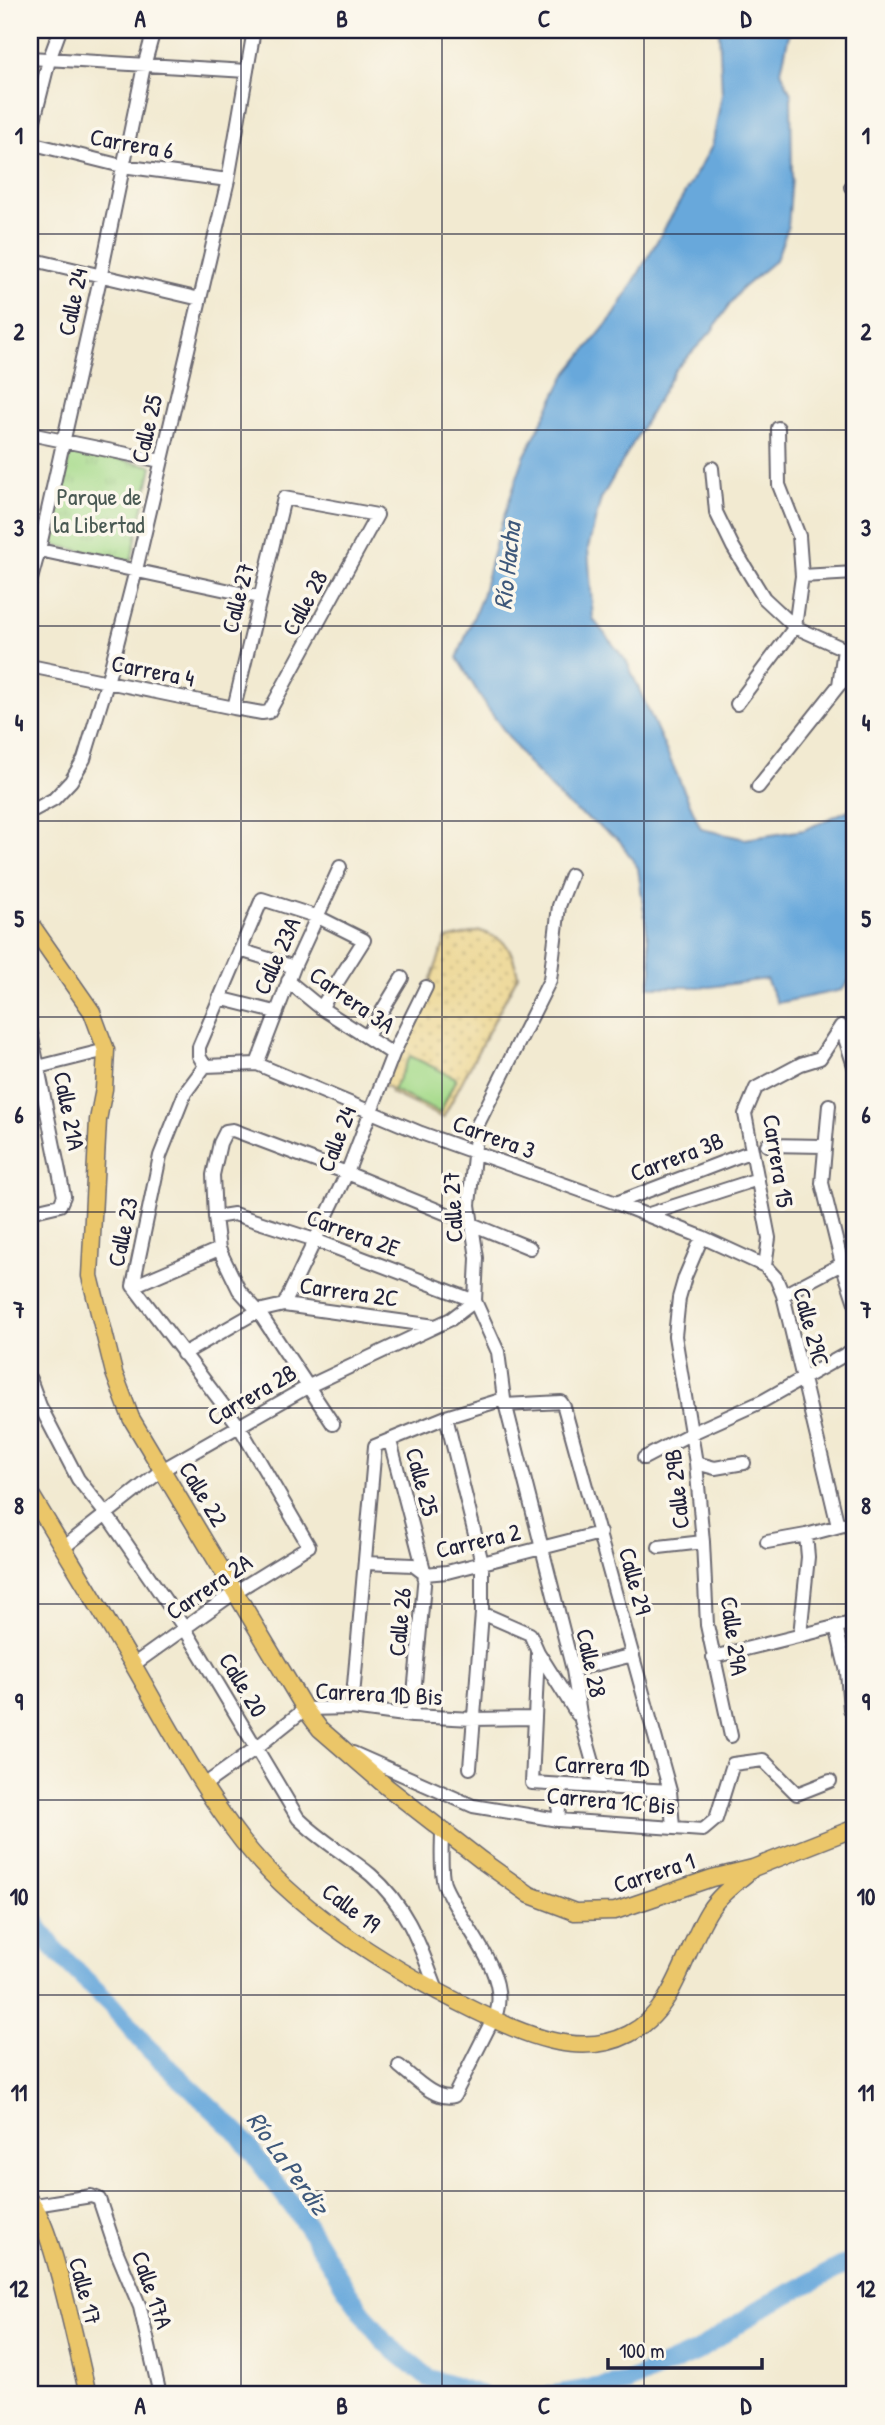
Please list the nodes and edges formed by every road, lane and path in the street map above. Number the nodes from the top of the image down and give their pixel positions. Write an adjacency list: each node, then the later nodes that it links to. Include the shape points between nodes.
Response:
1 (60, 30): 5 (street)
2 (155, 30): 6 (street, Calle 24)
3 (254, 30): 7 (street, Calle 25)
4 (30, 58): 5 (street)
5 (49, 60): 6 (street); 8 (street)
6 (144, 66): 7 (street); 10 (street, Calle 24)
7 (247, 71): 11 (street, Calle 25)
8 (30, 136)
9 (30, 143): 10 (street, Carrera 6)
10 (122, 166): 11 (street, Carrera 6); 13 (street, Calle 24)
11 (228, 180): 14 (street, Calle 25)
12 (30, 259): 13 (street)
13 (102, 274): 14 (street); 17 (street, Calle 24)
14 (200, 299): 18 (street, Calle 25)
15 (778, 429): 24 (street, via 779,485 799,536)
16 (30, 434): 17 (street)
17 (64, 441): 18 (street); 21 (street, Calle 24)
18 (161, 461): 22 (street, Calle 25)
19 (712, 468): 27 (street, via 716,512 733,547 764,598)
20 (377, 514): 26 (street, Calle 27, via 284,498); 35 (street, Calle 28)
21 (35, 549): 22 (street); 25 (street, Calle 24)
22 (136, 570): 26 (street); 31 (street, Calle 25)
23 (855, 573): 24 (street)
24 (802, 576): 27 (street)
25 (30, 583)
26 (259, 597): 34 (street, Calle 27)
27 (795, 626): 28 (street); 33 (street)
28 (850, 648): 32 (street)
29 (30, 666): 31 (street, Carrera 4)
30 (855, 670): 32 (street)
31 (107, 683): 34 (street, Carrera 4); 37 (street, Calle 25, via 84,759 71,781 54,799)
32 (839, 685): 36 (street)
33 (737, 704)
34 (233, 708): 35 (street, Carrera 4)
35 (269, 712)
36 (758, 787)
37 (30, 813)
38 (340, 867): 40 (street, Calle 23A)
39 (571, 875): 62 (street, Calle 27, via 559,906 550,980 477,1126)
40 (318, 917): 42 (street, via 262,899); 43 (street, Calle 23A); 48 (street, via 364,940)
41 (30, 923): 52 (main road, Calle 22, via 92,1012)
42 (240, 950): 43 (street, Carrera 3A); 47 (street)
43 (293, 967): 45 (street, Calle 23A)
44 (402, 978): 51 (street)
45 (288, 981): 48 (street, Carrera 3A); 49 (street, Calle 23A)
46 (426, 987): 53 (street, Calle 24)
47 (219, 998): 49 (street); 55 (street, via 199,1047)
48 (321, 1008): 51 (street, Carrera 3A)
49 (275, 1012): 54 (street, Calle 23A)
50 (30, 1028): 56 (street, Calle 21A)
51 (367, 1037): 53 (street, Carrera 3A)
52 (106, 1050): 56 (street); 99 (main road, Calle 22, via 90,1276 114,1373 131,1418)
53 (393, 1054): 59 (street, Calle 24)
54 (257, 1064): 55 (street, Carrera 3); 59 (street, Carrera 3)
55 (205, 1066): 78 (street, Calle 23, via 185,1093 160,1156)
56 (34, 1068): 67 (street, Calle 21A, via 64,1196 55,1207)
57 (855, 1069): 63 (street, Carrera 15, via 841,1026 820,1058 755,1088 746,1114)
58 (829, 1105): 61 (street, Calle 29C)
59 (370, 1111): 62 (street, Carrera 3); 64 (street, Calle 24)
60 (767, 1145): 61 (street)
61 (824, 1146): 76 (street, Calle 29C, via 822,1183)
62 (473, 1150): 66 (street, Carrera 3); 70 (street, Calle 27)
63 (752, 1151): 65 (street, Carrera 15); 66 (street, Carrera 3B)
64 (347, 1173): 69 (street, via 226,1131 213,1175); 70 (street); 72 (street, Calle 24)
65 (758, 1179): 68 (street); 77 (street, Carrera 15, via 769,1238)
66 (616, 1203): 68 (street, Carrera 3)
67 (30, 1212)
68 (646, 1215): 71 (street, Carrera 3)
69 (215, 1217): 72 (street, Carrera 2E, via 234,1214); 74 (street)
70 (472, 1225): 73 (street); 80 (street, Calle 27, via 477,1258)
71 (702, 1237): 77 (street, Carrera 3); 94 (street, via 679,1298 675,1336)
72 (315, 1240): 80 (street, Carrera 2E); 82 (street, Calle 24)
73 (530, 1248)
74 (219, 1249): 78 (street); 83 (street, via 239,1290)
75 (855, 1257): 76 (street)
76 (842, 1264): 79 (street); 81 (street, Calle 29C)
77 (765, 1266): 79 (street, Calle 29C)
78 (133, 1286): 86 (street, Calle 23)
79 (783, 1295): 87 (street, Calle 29C)
80 (475, 1301): 84 (street, Carrera 2B); 90 (street, Calle 27, via 498,1352)
81 (855, 1303)
82 (284, 1305): 83 (street, Carrera 2C); 84 (street, Carrera 2C)
83 (258, 1311): 86 (street, Carrera 2C); 89 (street)
84 (437, 1326): 89 (street, Carrera 2B)
85 (855, 1349): 87 (street)
86 (183, 1354): 93 (street, Calle 23)
87 (803, 1378): 94 (street); 103 (street, Calle 29C)
88 (30, 1380): 101 (street, Calle 20, via 78,1479)
89 (309, 1386): 92 (street); 93 (street, Carrera 2B)
90 (504, 1402): 91 (street); 104 (street, Calle 29, via 561,1402); 111 (street, Calle 27)
91 (446, 1417): 95 (street); 113 (street)
92 (333, 1424)
93 (239, 1426): 99 (street, Carrera 2B); 108 (street, Calle 23)
94 (692, 1433): 96 (street); 97 (street, Calle 29B)
95 (390, 1441): 112 (street, via 375,1446); 114 (street, Calle 25)
96 (644, 1458)
97 (696, 1463): 98 (street, via 715,1468); 106 (street, Calle 29B)
98 (744, 1463)
99 (162, 1470): 101 (street, Carrera 2B); 115 (main road, Calle 22)
100 (30, 1493): 110 (main road, Calle 19)
101 (106, 1514): 110 (street, Carrera 2B); 119 (street, Calle 20)
102 (855, 1522): 103 (street)
103 (838, 1526): 105 (street)
104 (600, 1533): 111 (street, Carrera 2); 122 (street, Calle 29)
105 (806, 1535): 107 (street); 120 (street)
106 (703, 1542): 109 (street); 123 (street, Calle 29A)
107 (766, 1542)
108 (309, 1546): 115 (street, Carrera 2A)
109 (659, 1547)
110 (63, 1548): 124 (main road, Calle 19)
111 (541, 1548): 113 (street, Carrera 2); 125 (street, Calle 28)
112 (366, 1563): 114 (street, Carrera 2, via 413,1565); 126 (street)
113 (482, 1563): 114 (street, Carrera 2); 116 (street)
114 (425, 1574): 129 (street, Calle 26)
115 (235, 1592): 119 (street, Carrera 2A); 127 (main road, Calle 22)
116 (482, 1613): 121 (street, via 530,1634); 131 (street)
117 (855, 1622): 118 (street)
118 (835, 1626): 120 (street); 128 (street, via 847,1672)
119 (185, 1629): 124 (street, Carrera 2A); 135 (street, Calle 20)
120 (800, 1635): 123 (street)
121 (538, 1652): 130 (street); 132 (street)
122 (633, 1655): 125 (street); 141 (street, Calle 29)
123 (713, 1657): 133 (street, Calle 29A)
124 (133, 1665): 138 (main road, Calle 19)
125 (573, 1670): 132 (street, Calle 28)
126 (352, 1708): 127 (street, Carrera 1D Bis); 129 (street, Carrera 1D Bis)
127 (305, 1709): 134 (main road, Calle 22); 135 (street, Carrera 1D Bis)
128 (850, 1709)
129 (412, 1716): 131 (street, Carrera 1D Bis)
130 (534, 1718): 131 (street, Carrera 1D Bis); 139 (street, Carrera 1D, via 532,1783)
131 (473, 1719): 136 (street)
132 (581, 1720): 140 (street, Calle 28)
133 (731, 1736)
134 (341, 1747): 142 (street, Carrera 1C Bis, via 473,1806); 145 (main road, Calle 22)
135 (257, 1748): 138 (street, Carrera 1D Bis); 147 (street, Calle 20, via 298,1818 372,1876 398,1904 414,1928)
136 (470, 1768)
137 (830, 1781): 143 (street, Carrera 1C Bis, via 797,1794 763,1760 733,1764 716,1819 703,1830)
138 (204, 1785): 147 (main road, Calle 19, via 243,1842 280,1880 342,1933)
139 (561, 1785): 140 (street, Carrera 1D); 142 (street)
140 (600, 1787): 141 (street, Carrera 1D)
141 (670, 1791): 143 (street, Calle 29)
142 (558, 1820): 143 (street, Carrera 1C Bis)
143 (673, 1827)
144 (855, 1828): 146 (main road, Carrera 1)
145 (442, 1830): 146 (main road, Carrera 1, via 530,1895 575,1912 615,1911); 148 (street, via 443,1882 492,1970 500,1997)
146 (753, 1868): 148 (main road, Calle 19, via 710,1908 673,1988 661,2007 631,2034 613,2042 577,2045 531,2035)
147 (438, 1993): 148 (main road, Calle 19)
148 (492, 2019): 149 (street, via 454,2096 434,2093)
149 (399, 2066)
150 (32, 2203): 151 (main road, Calle 17, via 46,2231); 152 (street, Calle 17A, via 99,2199 140,2307)
151 (88, 2395)
152 (160, 2395)

